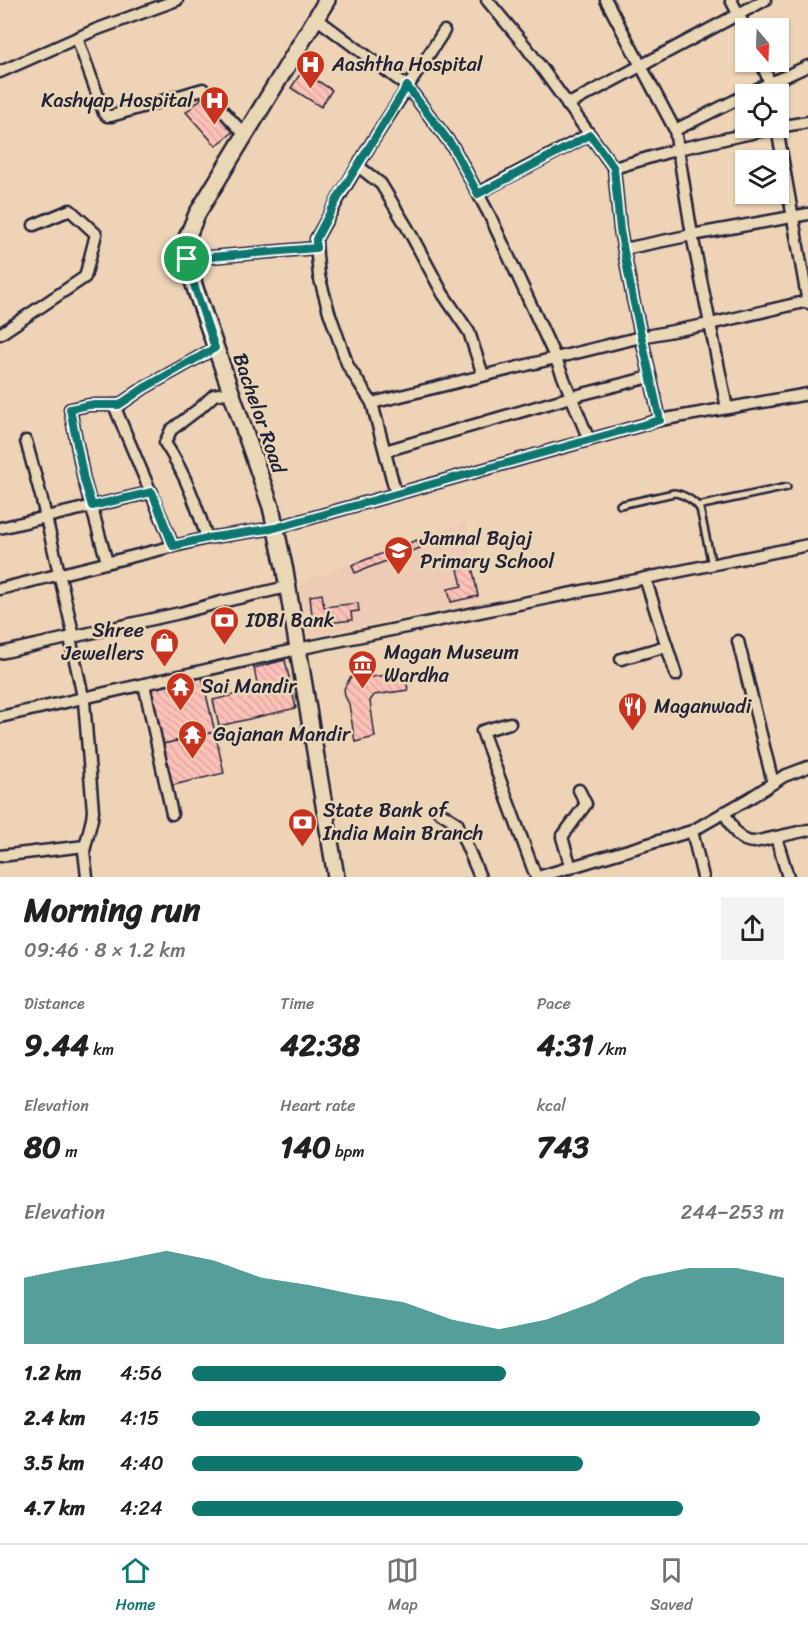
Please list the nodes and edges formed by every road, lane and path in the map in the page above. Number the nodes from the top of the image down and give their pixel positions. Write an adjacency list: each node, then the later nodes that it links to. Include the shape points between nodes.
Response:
1 (177, 0): 11 (street)
2 (327, 0): 8 (main road, Bachelor Road)
3 (487, 0): 19 (street)
4 (606, 0): 12 (street)
5 (731, 0): 7 (street)
6 (765, 0): 7 (street)
7 (738, 14): 9 (street); 12 (street)
8 (316, 18): 17 (street); 23 (main road, Bachelor Road)
9 (740, 18)
10 (444, 31): 17 (street)
11 (78, 38): 14 (street); 23 (street, via 107,116 203,90)
12 (640, 66): 19 (street); 22 (street)
13 (808, 66): 16 (street)
14 (0, 72)
15 (765, 72): 16 (street)
16 (770, 83)
17 (407, 86): 28 (street); 30 (street, via 453,147)
18 (735, 100): 22 (street)
19 (567, 105): 24 (street)
20 (808, 122): 21 (street)
21 (789, 125)
22 (675, 130): 27 (street)
23 (245, 135): 37 (main road, Bachelor Road, via 197,214 186,240)
24 (590, 135): 29 (street); 30 (street)
25 (735, 136): 27 (street)
26 (779, 138): 32 (street)
27 (678, 149): 29 (street); 34 (street)
28 (358, 166): 35 (street, via 316,239); 44 (street, via 387,193 443,294 470,332)
29 (614, 168): 36 (street)
30 (478, 194): 43 (street)
31 (808, 214): 32 (street)
32 (793, 217): 34 (street); 38 (street)
33 (34, 225): 40 (street, via 70,210 96,234 85,277)
34 (692, 235): 36 (street); 39 (street)
35 (316, 248): 37 (street); 49 (street, via 332,323 348,366)
36 (624, 249): 41 (street)
37 (187, 259): 42 (main road, Bachelor Road)
38 (808, 302): 39 (street)
39 (710, 324): 41 (street); 51 (street)
40 (0, 334)
41 (641, 337): 43 (street); 45 (street)
42 (215, 348): 46 (main road, Bachelor Road); 50 (street)
43 (555, 357): 44 (street); 48 (street)
44 (483, 375): 49 (street)
45 (650, 377): 48 (street); 52 (street)
46 (231, 392): 64 (main road, Bachelor Road); 65 (street, via 214,395 171,430 165,443 187,482)
47 (808, 394): 51 (street)
48 (571, 397): 53 (street); 55 (street)
49 (372, 403): 55 (street)
50 (114, 405): 57 (street); 60 (street, via 70,409)
51 (727, 408): 52 (street)
52 (660, 420): 53 (street)
53 (589, 440): 58 (street)
54 (26, 441): 62 (street)
55 (385, 451): 58 (street)
56 (787, 487): 61 (lane)
57 (152, 492): 60 (street); 67 (street)
58 (396, 494): 64 (street)
59 (621, 505): 61 (lane, via 677,493)
60 (92, 506): 62 (street); 68 (street)
61 (698, 506): 69 (lane)
62 (45, 517): 63 (street); 70 (street)
63 (0, 528)
64 (275, 528): 65 (street); 72 (main road, Bachelor Road)
65 (207, 538): 67 (street)
66 (808, 545): 69 (street)
67 (173, 546): 68 (street)
68 (107, 562): 70 (street)
69 (712, 565): 71 (street)
70 (59, 574): 73 (street); 74 (street)
71 (645, 578): 76 (street); 77 (street)
72 (287, 587): 74 (street); 77 (main road, Bachelor Road)
73 (0, 589)
74 (72, 637): 78 (street); 82 (street)
75 (738, 641): 86 (street)
76 (667, 646): 79 (street); 80 (street)
77 (298, 649): 81 (street); 98 (main road, Bachelor Road)
78 (0, 654)
79 (621, 659)
80 (676, 675)
81 (144, 684): 82 (street); 90 (street)
82 (84, 698): 83 (street); 94 (street, via 93,815)
83 (0, 717)
84 (510, 723): 100 (street, via 482,731)
85 (808, 767): 86 (street)
86 (773, 783): 89 (street)
87 (579, 790): 96 (street, via 586,804 562,837)
88 (438, 811): 99 (street, via 457,823)
89 (724, 812): 92 (street); 93 (street, via 737,835 746,842)
90 (172, 814)
91 (808, 830): 93 (street)
92 (692, 831): 96 (street); 101 (street)
93 (777, 837): 102 (street)
94 (85, 846): 95 (street); 97 (street)
95 (0, 856)
96 (571, 868): 100 (street)
97 (87, 877)
98 (336, 877)
99 (480, 877)
100 (537, 877)
101 (704, 877)
102 (788, 877)

